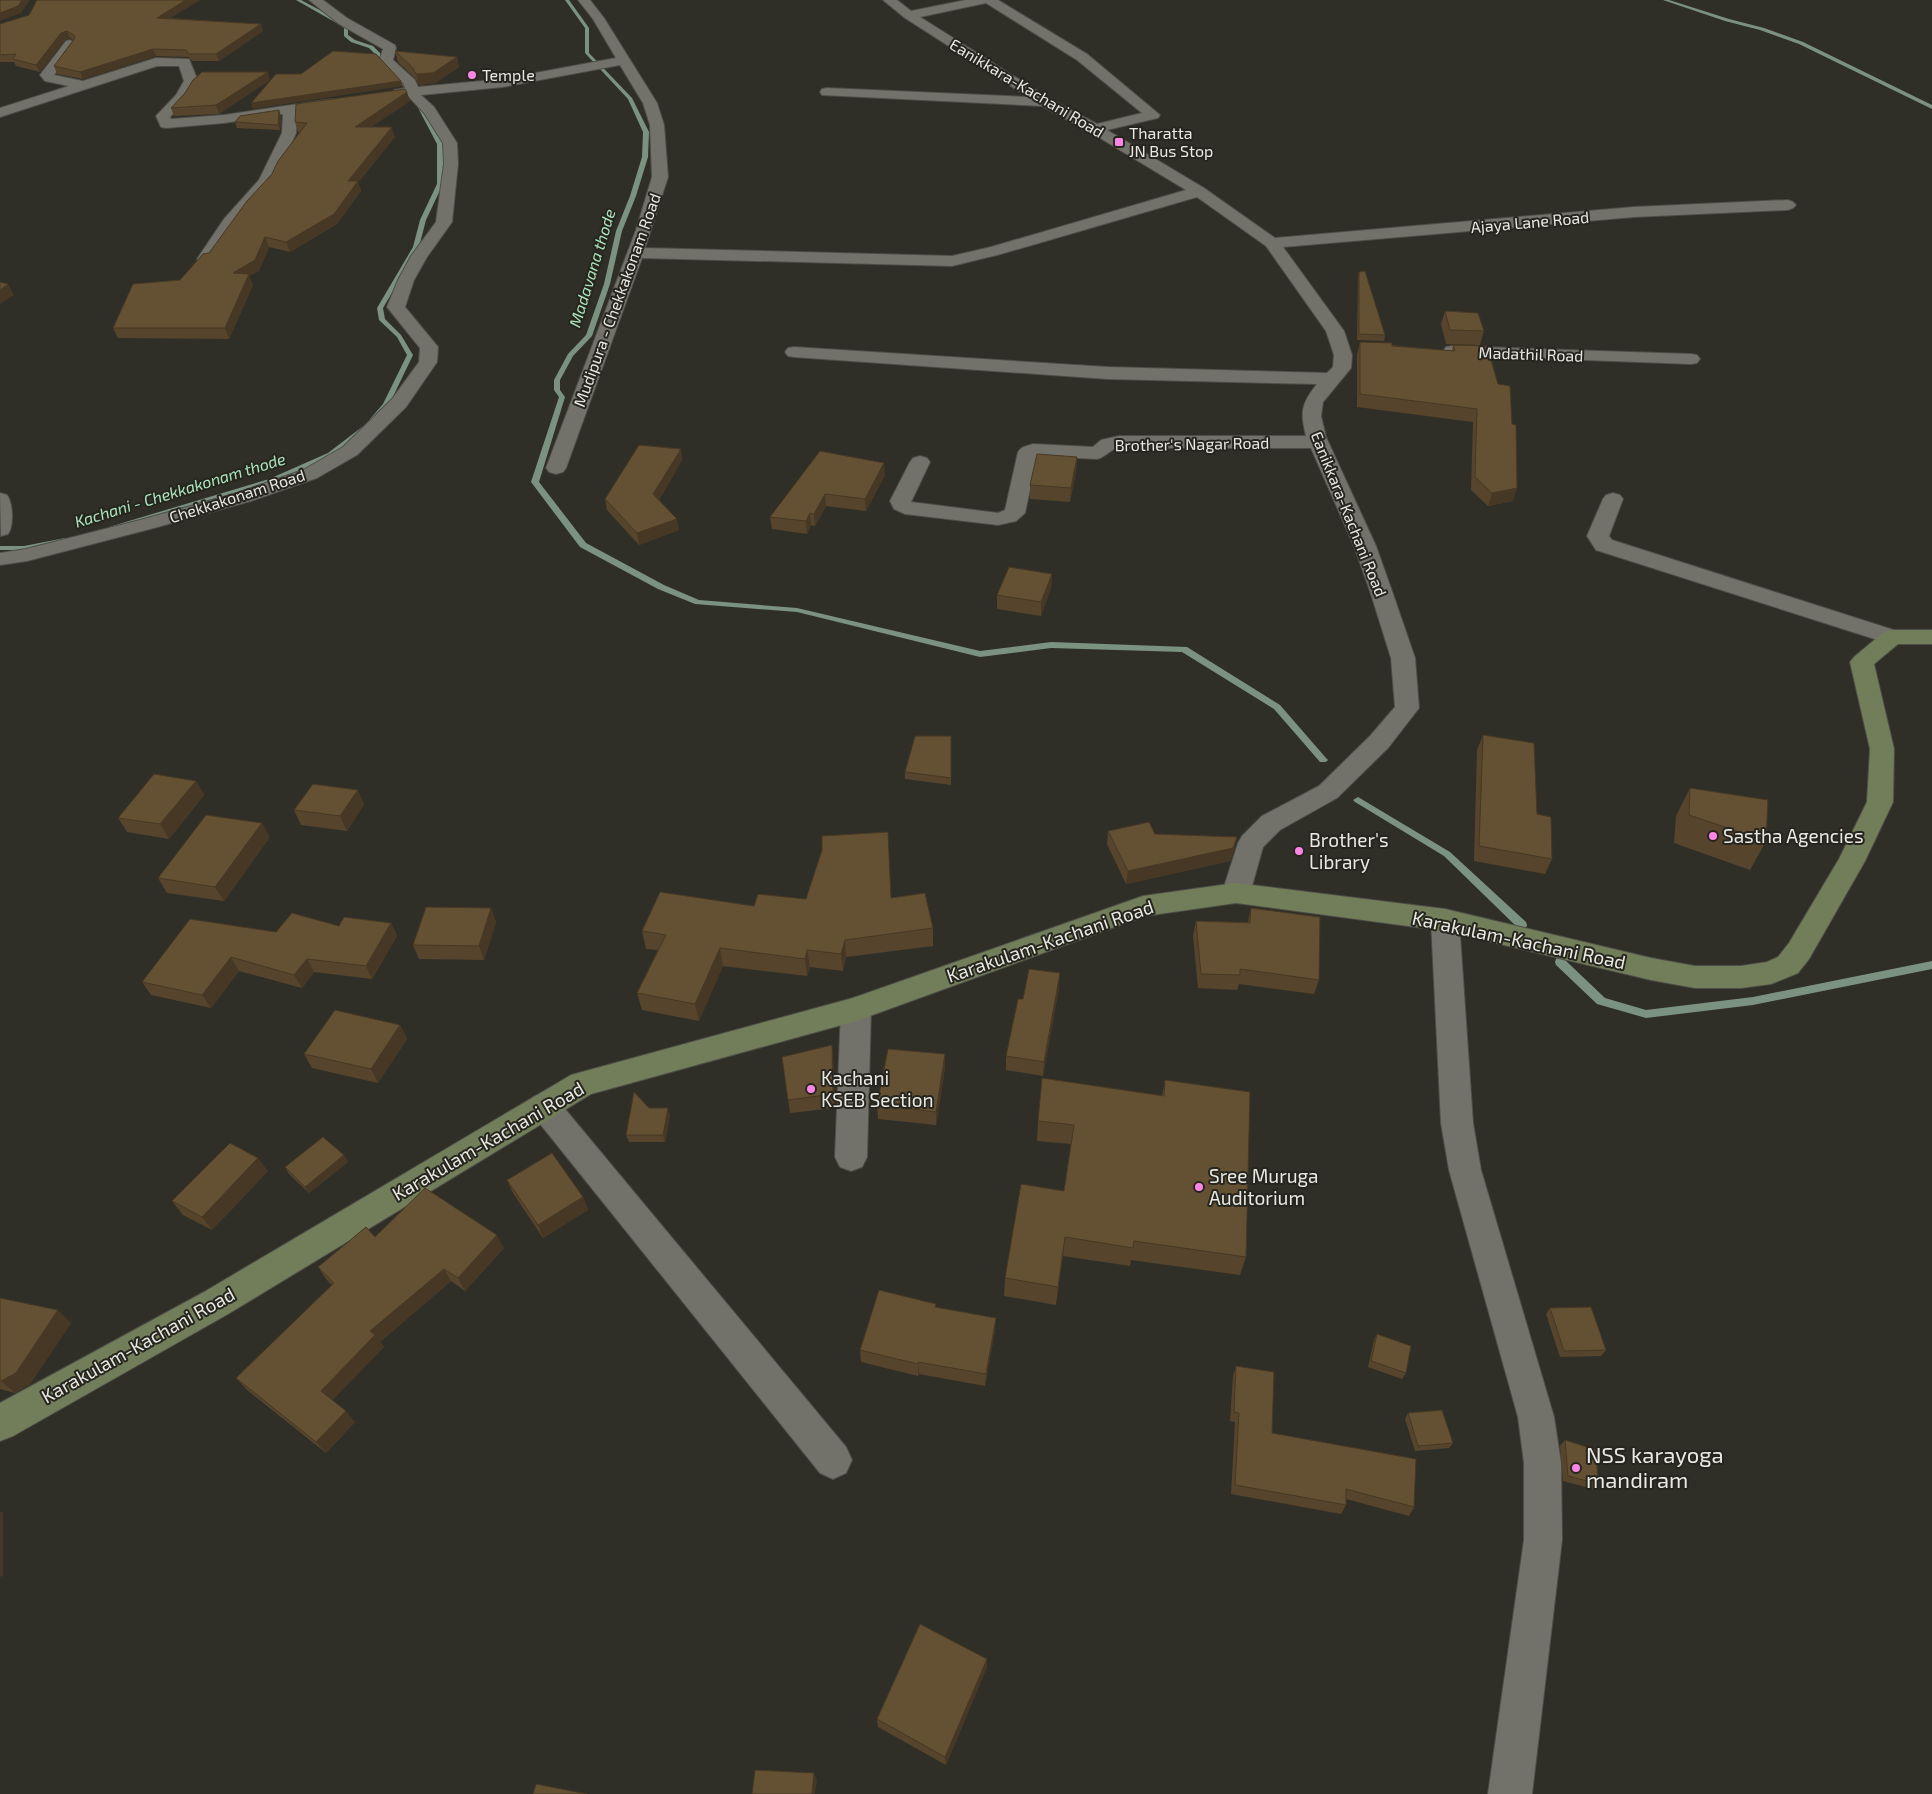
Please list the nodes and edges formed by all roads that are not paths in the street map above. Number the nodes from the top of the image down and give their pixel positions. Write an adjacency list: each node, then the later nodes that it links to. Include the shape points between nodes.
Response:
1 (315, 0): 10 (street, Chekkakonam Road, via 343,21 390,48 386,61 410,83)
2 (584, 0): 8 (street, Mudipura - Chekkakonam Road)
3 (889, 0): 6 (street, Eanikkara-Kachani Road)
4 (984, 0): 6 (street)
5 (990, 0): 17 (street, via 1082,57 1153,115)
6 (909, 15): 14 (street, Eanikkara-Kachani Road)
7 (70, 44): 9 (street, via 48,75)
8 (623, 62): 10 (street, via 503,83); 21 (street, Mudipura - Chekkakonam Road, via 650,103 657,125 660,168)
9 (82, 85): 15 (street, via 156,62 184,62 191,82 182,97 163,116 166,124); 16 (street)
10 (412, 91): 12 (street); 35 (street, Chekkakonam Road, via 429,110 450,143 452,164 444,222 419,256 396,307 429,346 428,362 399,403 350,450 310,474 244,497 147,524 28,555)
11 (827, 92): 14 (street)
12 (384, 95)
13 (347, 101): 15 (street)
14 (1045, 102): 17 (street, Eanikkara-Kachani Road)
15 (290, 110): 22 (street, via 290,133 266,182 230,222)
16 (0, 112)
17 (1095, 129): 18 (street, Eanikkara-Kachani Road)
18 (1199, 191): 20 (street, Eanikkara-Kachani Road); 21 (street, via 952,261)
19 (1788, 205): 20 (street, Ajaya Lane Road, via 1634,212)
20 (1272, 244): 23 (street, Eanikkara-Kachani Road, via 1335,331)
21 (636, 253): 31 (street, Mudipura - Chekkakonam Road)
22 (206, 259)
23 (1340, 347): 24 (street); 28 (street, Eanikkara-Kachani Road, via 1344,355 1342,368)
24 (1360, 348)
25 (1438, 350): 27 (street, Madathil Road)
26 (794, 352): 28 (street, via 1108,373)
27 (1692, 359)
28 (1332, 379): 29 (street, Eanikkara-Kachani Road, via 1314,402 1311,416)
29 (1319, 442): 30 (street, Brother's Nagar Road, via 1123,442 1110,444 1097,453 1033,450 1028,452 1015,513 998,519 900,505); 38 (street, Eanikkara-Kachani Road, via 1382,591 1403,658 1407,708 1328,792 1271,823 1252,843)
30 (920, 462)
31 (556, 468)
32 (0, 499): 34 (street)
33 (1613, 499): 36 (street, via 1598,536 1604,545)
34 (1, 530)
35 (0, 559)
36 (1892, 637): 37 (main road); 39 (main road, Karakulam-Kachani Road, via 1862,662 1882,749 1880,802 1852,861 1788,965 1771,973 1741,977 1695,977)
37 (1932, 637)
38 (1236, 892): 39 (main road, Karakulam-Kachani Road); 40 (main road, Karakulam-Kachani Road, via 1143,906)
39 (1445, 920): 45 (street, via 1457,1123 1465,1170 1542,1445 1543,1540)
40 (856, 1009): 41 (main road, Karakulam-Kachani Road, via 582,1084); 42 (street)
41 (544, 1106): 43 (main road, Karakulam-Kachani Road, via 216,1303); 44 (street)
42 (851, 1157)
43 (0, 1423)
44 (833, 1460)
45 (1510, 1794)

